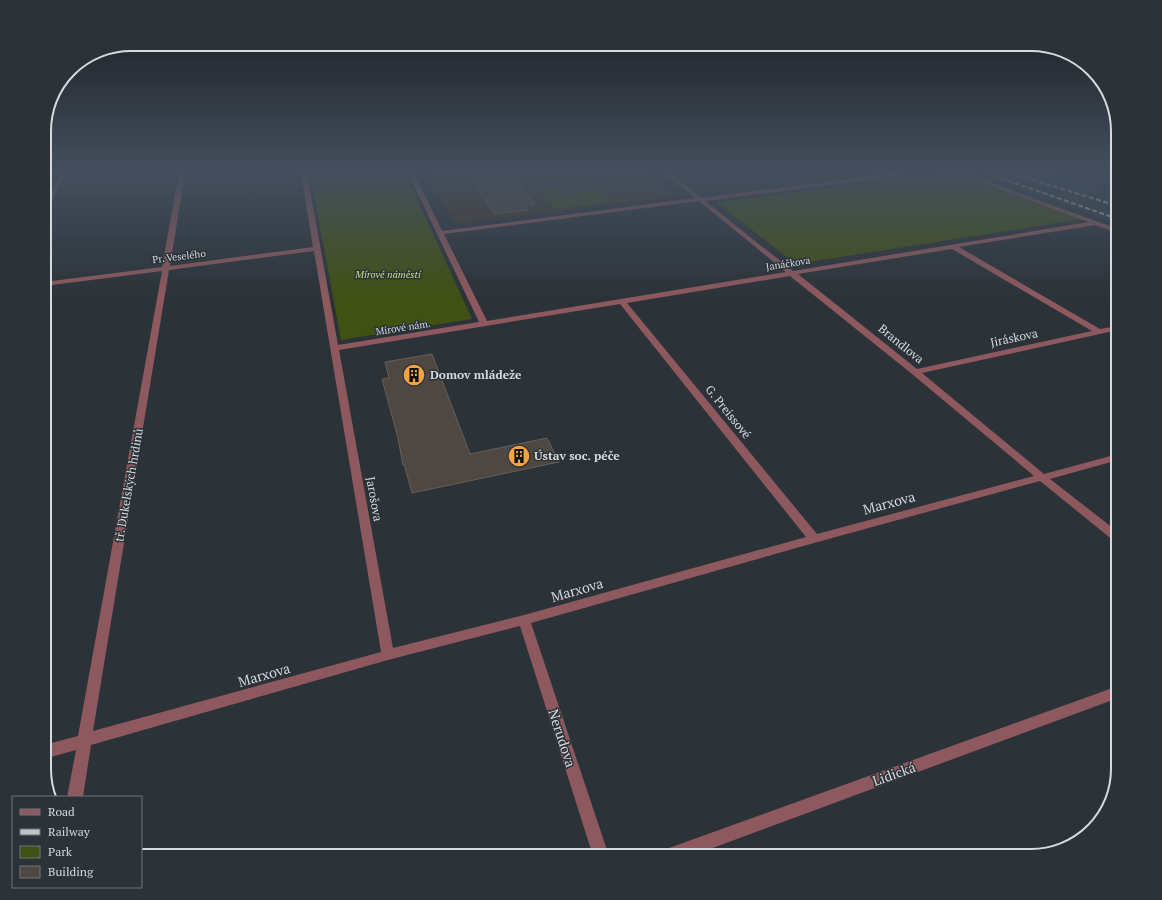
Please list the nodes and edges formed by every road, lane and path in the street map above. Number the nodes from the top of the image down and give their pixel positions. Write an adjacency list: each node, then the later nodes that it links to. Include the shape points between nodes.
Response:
1 (175, 215): 12 (street, tř. Dukelských hrdinů)
2 (311, 215): 11 (street)
3 (431, 215): 9 (street)
4 (577, 215): 9 (street)
5 (720, 215): 13 (street, Brandlova)
6 (1073, 215): 7 (street)
7 (1095, 223): 8 (street); 10 (street, Janáčkova)
8 (1111, 229)
9 (439, 233): 16 (street)
10 (952, 246): 13 (street, Janáčkova); 18 (street)
11 (316, 249): 12 (street, Pr. Veselého); 19 (street)
12 (167, 268): 14 (street, Pr. Veselého); 28 (street, tř. Dukelských hrdinů)
13 (791, 273): 15 (street, Janáčkova); 20 (street, Brandlova)
14 (51, 283)
15 (622, 301): 16 (street, Janáčkova); 24 (street, G. Preissové)
16 (484, 324): 19 (street, Mírové nám.)
17 (1111, 329): 18 (street, Jiráskova)
18 (1099, 332): 20 (street, Jiráskova)
19 (334, 348): 26 (street, Jarošova)
20 (916, 372): 22 (street, Brandlova)
21 (1111, 459): 22 (street, Marxova)
22 (1042, 477): 23 (street, Brandlova); 24 (street, Marxova)
23 (1111, 532)
24 (814, 539): 25 (street, Marxova)
25 (524, 620): 26 (street, Marxova); 31 (street, Nerudova)
26 (388, 655): 28 (street, Marxova)
27 (1111, 695): 32 (street, Lidická)
28 (84, 742): 29 (street, Marxova); 30 (street, tř. Dukelských hrdinů)
29 (51, 750)
30 (75, 796)
31 (599, 849)
32 (688, 849)

